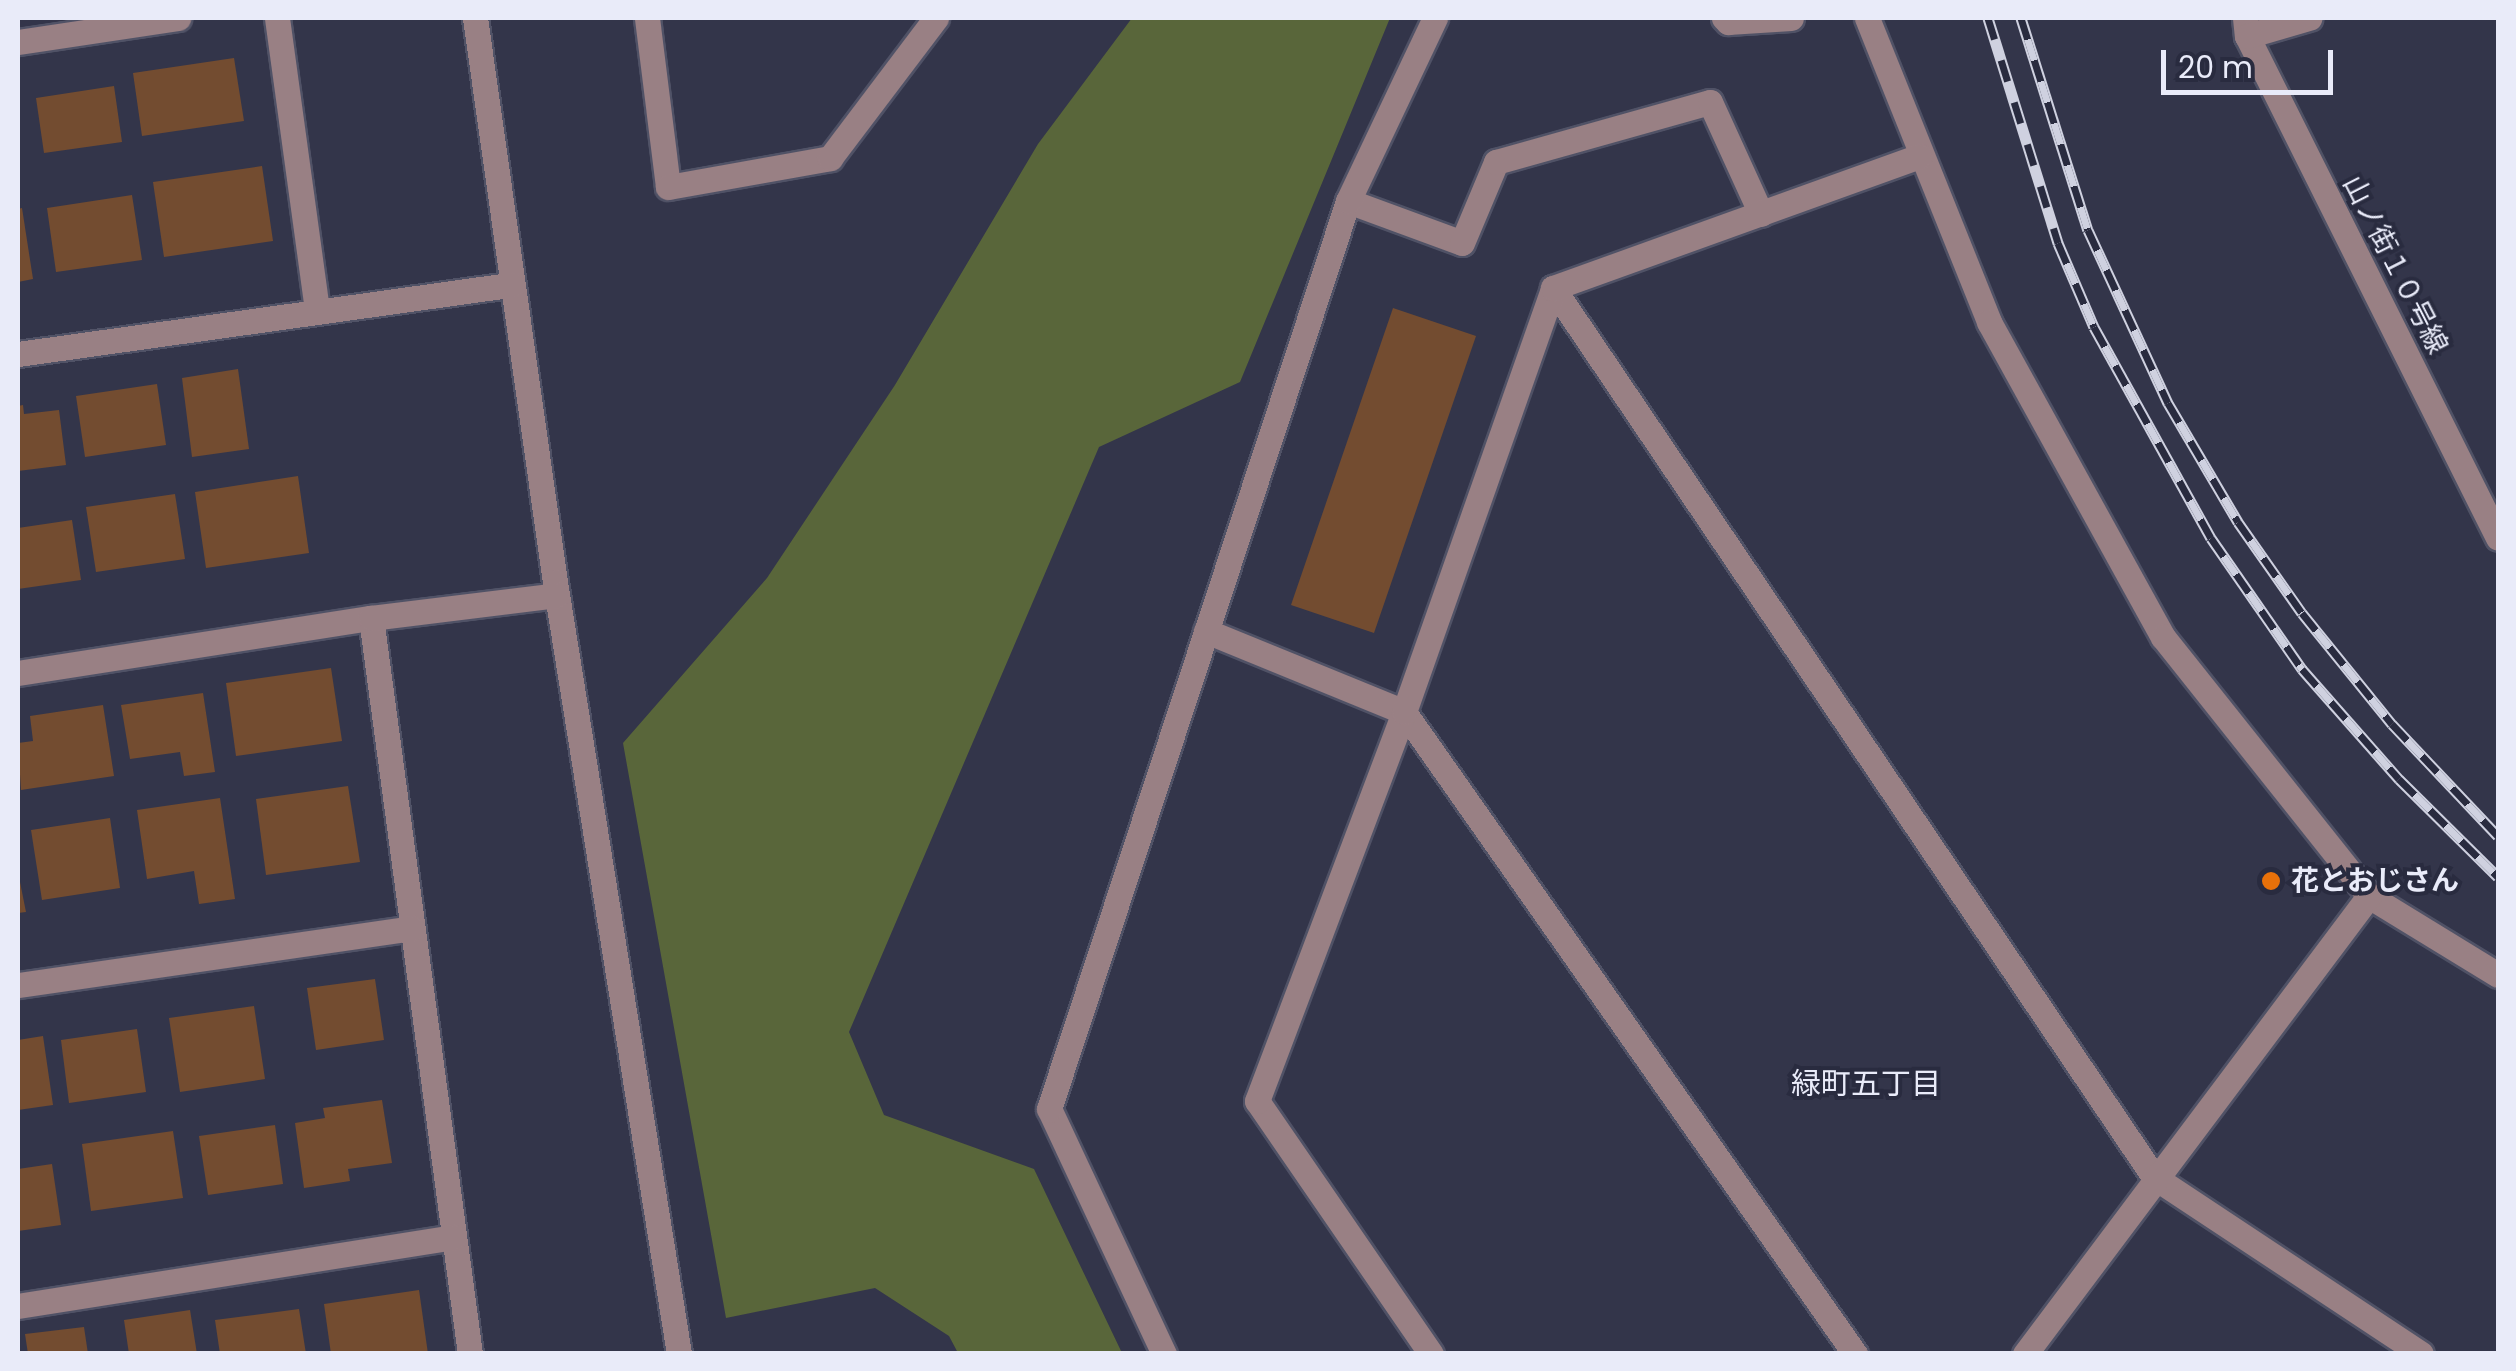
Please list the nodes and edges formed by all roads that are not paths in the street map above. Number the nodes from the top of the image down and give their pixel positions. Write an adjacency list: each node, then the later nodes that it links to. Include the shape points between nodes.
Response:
1 (178, 18): 12 (street)
2 (276, 18): 18 (street)
3 (474, 18): 16 (street)
4 (647, 18): 5 (street, via 668,186 830,158)
5 (936, 18)
6 (1434, 18): 14 (street)
7 (1724, 18): 8 (street)
8 (1790, 18)
9 (1866, 18): 13 (street)
10 (2309, 18): 11 (street)
11 (2246, 27): 20 (street, 山ノ街１０号線)
12 (18, 42)
13 (1919, 156): 15 (street); 26 (street, via 1989,322 2163,636)
14 (1348, 202): 15 (street, via 1462,243 1496,162 1710,102); 23 (street)
15 (1761, 214): 17 (street)
16 (512, 286): 18 (street); 21 (street)
17 (1553, 288): 25 (street); 30 (street)
18 (318, 311): 19 (street)
19 (18, 354)
20 (2498, 538)
21 (558, 594): 22 (street); 34 (street)
22 (370, 618): 24 (street); 27 (street)
23 (1206, 631): 25 (street); 35 (street, via 1049,1108)
24 (18, 673)
25 (1404, 712): 36 (street, via 1257,1101); 37 (street)
26 (2369, 896): 28 (street); 30 (street)
27 (412, 928): 29 (street); 31 (street)
28 (2498, 975)
29 (18, 985)
30 (2154, 1177): 38 (street); 39 (street)
31 (454, 1237): 32 (street); 33 (street)
32 (18, 1306)
33 (470, 1354)
34 (679, 1354)
35 (1164, 1354)
36 (1431, 1354)
37 (1855, 1354)
38 (2025, 1354)
39 (2421, 1354)

